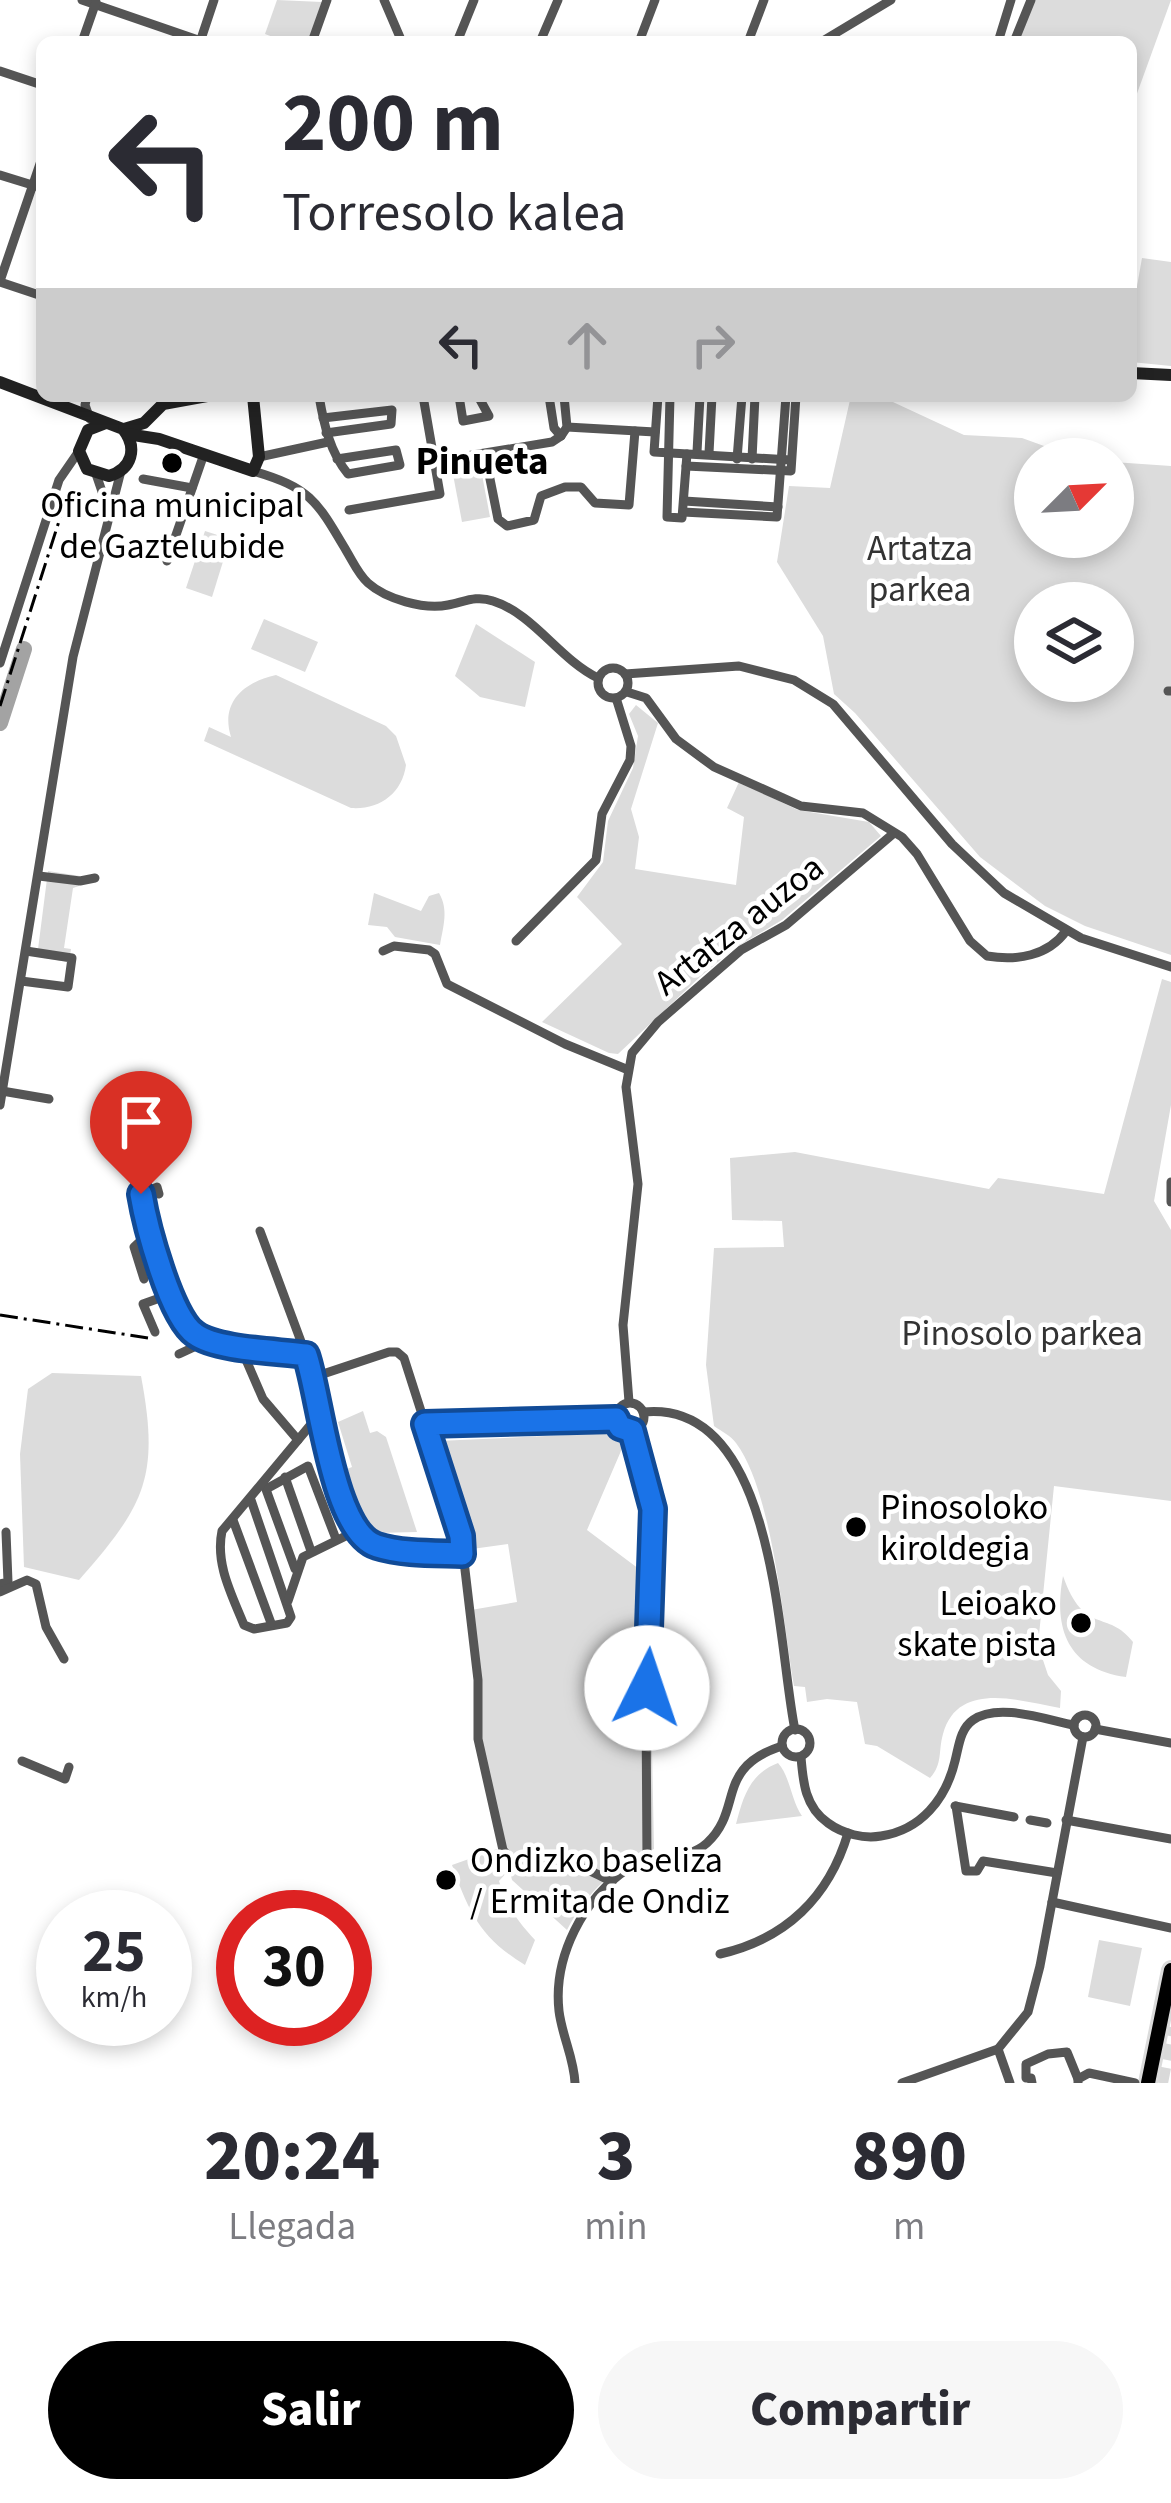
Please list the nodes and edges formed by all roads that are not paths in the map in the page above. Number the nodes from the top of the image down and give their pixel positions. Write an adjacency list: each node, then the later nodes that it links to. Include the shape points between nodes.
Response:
1 (82, 0): 12 (street)
2 (214, 0): 15 (street)
3 (326, 0): 16 (street)
4 (384, 0): 17 (street)
5 (474, 0): 18 (street)
6 (558, 0): 19 (street)
7 (655, 0): 20 (street)
8 (764, 0): 21 (street)
9 (891, 0): 22 (street)
10 (1011, 0): 23 (street)
11 (1031, 0): 24 (street)
12 (96, 2): 13 (street); 14 (street)
13 (84, 36)
14 (185, 36)
15 (203, 36)
16 (314, 36)
17 (399, 36)
18 (459, 36)
19 (543, 36)
20 (641, 36)
21 (750, 36)
22 (831, 36)
23 (1000, 36)
24 (1016, 36)
25 (0, 71): 26 (street)
26 (36, 84)
27 (0, 175): 28 (street)
28 (36, 187)
29 (36, 190): 30 (street)
30 (0, 281): 31 (street)
31 (36, 294)
32 (1137, 373): 33 (street)
33 (1171, 375)
34 (0, 382): 35 (street)
35 (36, 395)
36 (57, 402): 55 (street)
37 (76, 402): 55 (street)
38 (88, 402): 57 (street)
39 (253, 402): 73 (street)
40 (320, 402): 56 (street)
41 (424, 402): 72 (street)
42 (460, 402): 43 (street, via 463,422 488,416)
43 (481, 402)
44 (550, 402): 60 (street, via 554,428)
45 (564, 402): 60 (street)
46 (658, 402): 61 (street)
47 (670, 402): 65 (street)
48 (700, 402): 68 (street)
49 (710, 402): 68 (street)
50 (742, 402): 70 (street)
51 (754, 402): 71 (street)
52 (786, 402): 74 (street)
53 (795, 402): 74 (street)
54 (163, 404): 59 (street)
55 (68, 406): 57 (street); 57 (street)
56 (323, 418): 62 (street); 62 (street, via 392,410 391,424)
57 (92, 429): 59 (street); 75 (street); 79 (street)
58 (635, 431): 60 (street); 61 (street); 67 (street, via 629,505 595,503 581,487 565,487 541,496 526,525 498,519)
59 (125, 432): 63 (street); 64 (street)
60 (564, 432): 67 (street, via 552,442)
61 (655, 432): 65 (street, via 654,452)
62 (327, 438): 69 (street); 73 (street)
63 (159, 439): 64 (street); 66 (street)
64 (132, 451): 76 (street)
65 (668, 453): 68 (street); 80 (street, via 667,517 682,518)
66 (203, 454): 73 (street); 78 (street)
67 (485, 454): 72 (street)
68 (695, 456): 70 (street); 74 (street); 80 (street)
69 (338, 459): 69 (street, via 348,474 400,465 396,450)
70 (737, 459): 71 (street)
71 (752, 459): 74 (street)
72 (436, 461): 81 (street, via 440,494)
73 (256, 464): 86 (street, via 310,495 377,589 435,607 480,598 507,606)
74 (786, 466): 80 (street, via 777,512)
75 (92, 471): 76 (street); 79 (street, via 68,476); 82 (street, via 107,499)
76 (121, 471): 82 (street)
77 (143, 479): 78 (street)
78 (192, 488): 83 (street)
79 (56, 489): 84 (street)
80 (683, 507)
81 (349, 510)
82 (108, 523): 90 (street, via 73,657)
83 (167, 561)
84 (0, 663)
85 (625, 674): 86 (street, via 605,668); 87 (street); 92 (street, via 739,666 819,693 982,873)
86 (598, 678): 88 (street, via 599,689)
87 (627, 692): 88 (street); 89 (street, Artatza auzoa, via 652,703 676,739 714,766 800,806 863,813)
88 (617, 701): 93 (street, via 630,760 602,814 599,853)
89 (894, 833): 92 (street, Artatza auzoa, via 987,956 1037,954); 98 (street, Artatza auzoa, via 674,1008 641,1040)
90 (39, 876): 91 (street); 94 (street)
91 (95, 878)
92 (1066, 931): 96 (street)
93 (516, 941)
94 (26, 951): 97 (street); 97 (street, via 72,958 68,987)
95 (382, 951): 98 (street, via 429,950 447,983)
96 (1171, 967)
97 (21, 981): 99 (street)
98 (626, 1069): 115 (street, via 638,1162 623,1324)
99 (2, 1091): 100 (street); 101 (street)
100 (49, 1099)
101 (0, 1105)
102 (1171, 1182): 104 (street)
103 (159, 1194): 106 (street, via 157,1187 141,1194)
104 (1171, 1202)
105 (260, 1231): 113 (street)
106 (148, 1234): 107 (street, via 134,1246); 108 (street)
107 (144, 1280)
108 (171, 1294): 109 (street, via 143,1304); 110 (street, via 186,1325)
109 (150, 1334)
110 (207, 1341): 111 (street); 112 (street)
111 (240, 1346): 113 (street); 121 (street, via 263,1399)
112 (179, 1354)
113 (306, 1355): 114 (street)
114 (314, 1377): 117 (street); 119 (street, via 397,1352)
115 (629, 1402): 116 (street); 118 (street)
116 (643, 1412): 120 (street, via 643,1424); 138 (street, via 670,1411 702,1426 751,1492)
117 (318, 1416): 121 (street); 126 (street)
118 (616, 1419): 119 (street); 120 (street)
119 (425, 1424): 130 (street)
120 (632, 1431): 153 (street, via 653,1509)
121 (298, 1440): 123 (street)
122 (285, 1478): 123 (street); 128 (street, via 311,1470); 129 (street)
123 (266, 1486): 124 (street); 131 (street)
124 (250, 1501): 125 (street); 133 (street)
125 (232, 1520): 134 (street); 134 (street, via 222,1532 222,1567 244,1625)
126 (356, 1531): 128 (street); 130 (street, via 375,1546)
127 (6, 1532): 132 (street, via 8,1582)
128 (336, 1539): 129 (street)
129 (311, 1551): 131 (street)
130 (462, 1554): 155 (street, via 478,1739 503,1850 515,1861 574,1866)
131 (296, 1570): 133 (street)
132 (0, 1588): 135 (street, via 36,1584)
133 (288, 1601): 134 (street, via 287,1623)
134 (271, 1623)
135 (64, 1659)
136 (1074, 1725): 137 (street, via 1086,1716); 139 (street); 145 (street, via 996,1713 974,1719)
137 (1095, 1729): 139 (street); 140 (street)
138 (795, 1730): 141 (street); 142 (street, via 810,1742)
139 (1083, 1737): 149 (street)
140 (1171, 1743)
141 (782, 1746): 142 (street); 153 (street, via 735,1779 708,1842)
142 (801, 1757): 151 (street, via 815,1810)
143 (22, 1761): 144 (street, via 65,1779)
144 (69, 1767)
145 (940, 1797): 146 (street); 151 (street, via 906,1830)
146 (956, 1806): 147 (street); 154 (street, via 966,1870 977,1871 983,1861)
147 (1014, 1817)
148 (1030, 1820): 150 (street)
149 (1066, 1820): 152 (street); 154 (street)
150 (1047, 1823)
151 (848, 1833): 158 (street, via 808,1909 772,1936)
152 (1171, 1839)
153 (647, 1860): 155 (street)
154 (1057, 1873): 156 (street)
155 (612, 1882): 162 (street, via 575,1929 557,1991)
156 (1052, 1901): 157 (street); 160 (street, via 1033,2001)
157 (1171, 1928)
158 (720, 1954)
159 (1171, 1970): 167 (main road)
160 (998, 2049): 163 (street); 164 (street)
161 (1078, 2081): 165 (street, via 1067,2052 1026,2064); 166 (street, via 1090,2073)
162 (575, 2083)
163 (902, 2083)
164 (1010, 2083)
165 (1032, 2083)
166 (1135, 2083)
167 (1148, 2083)

